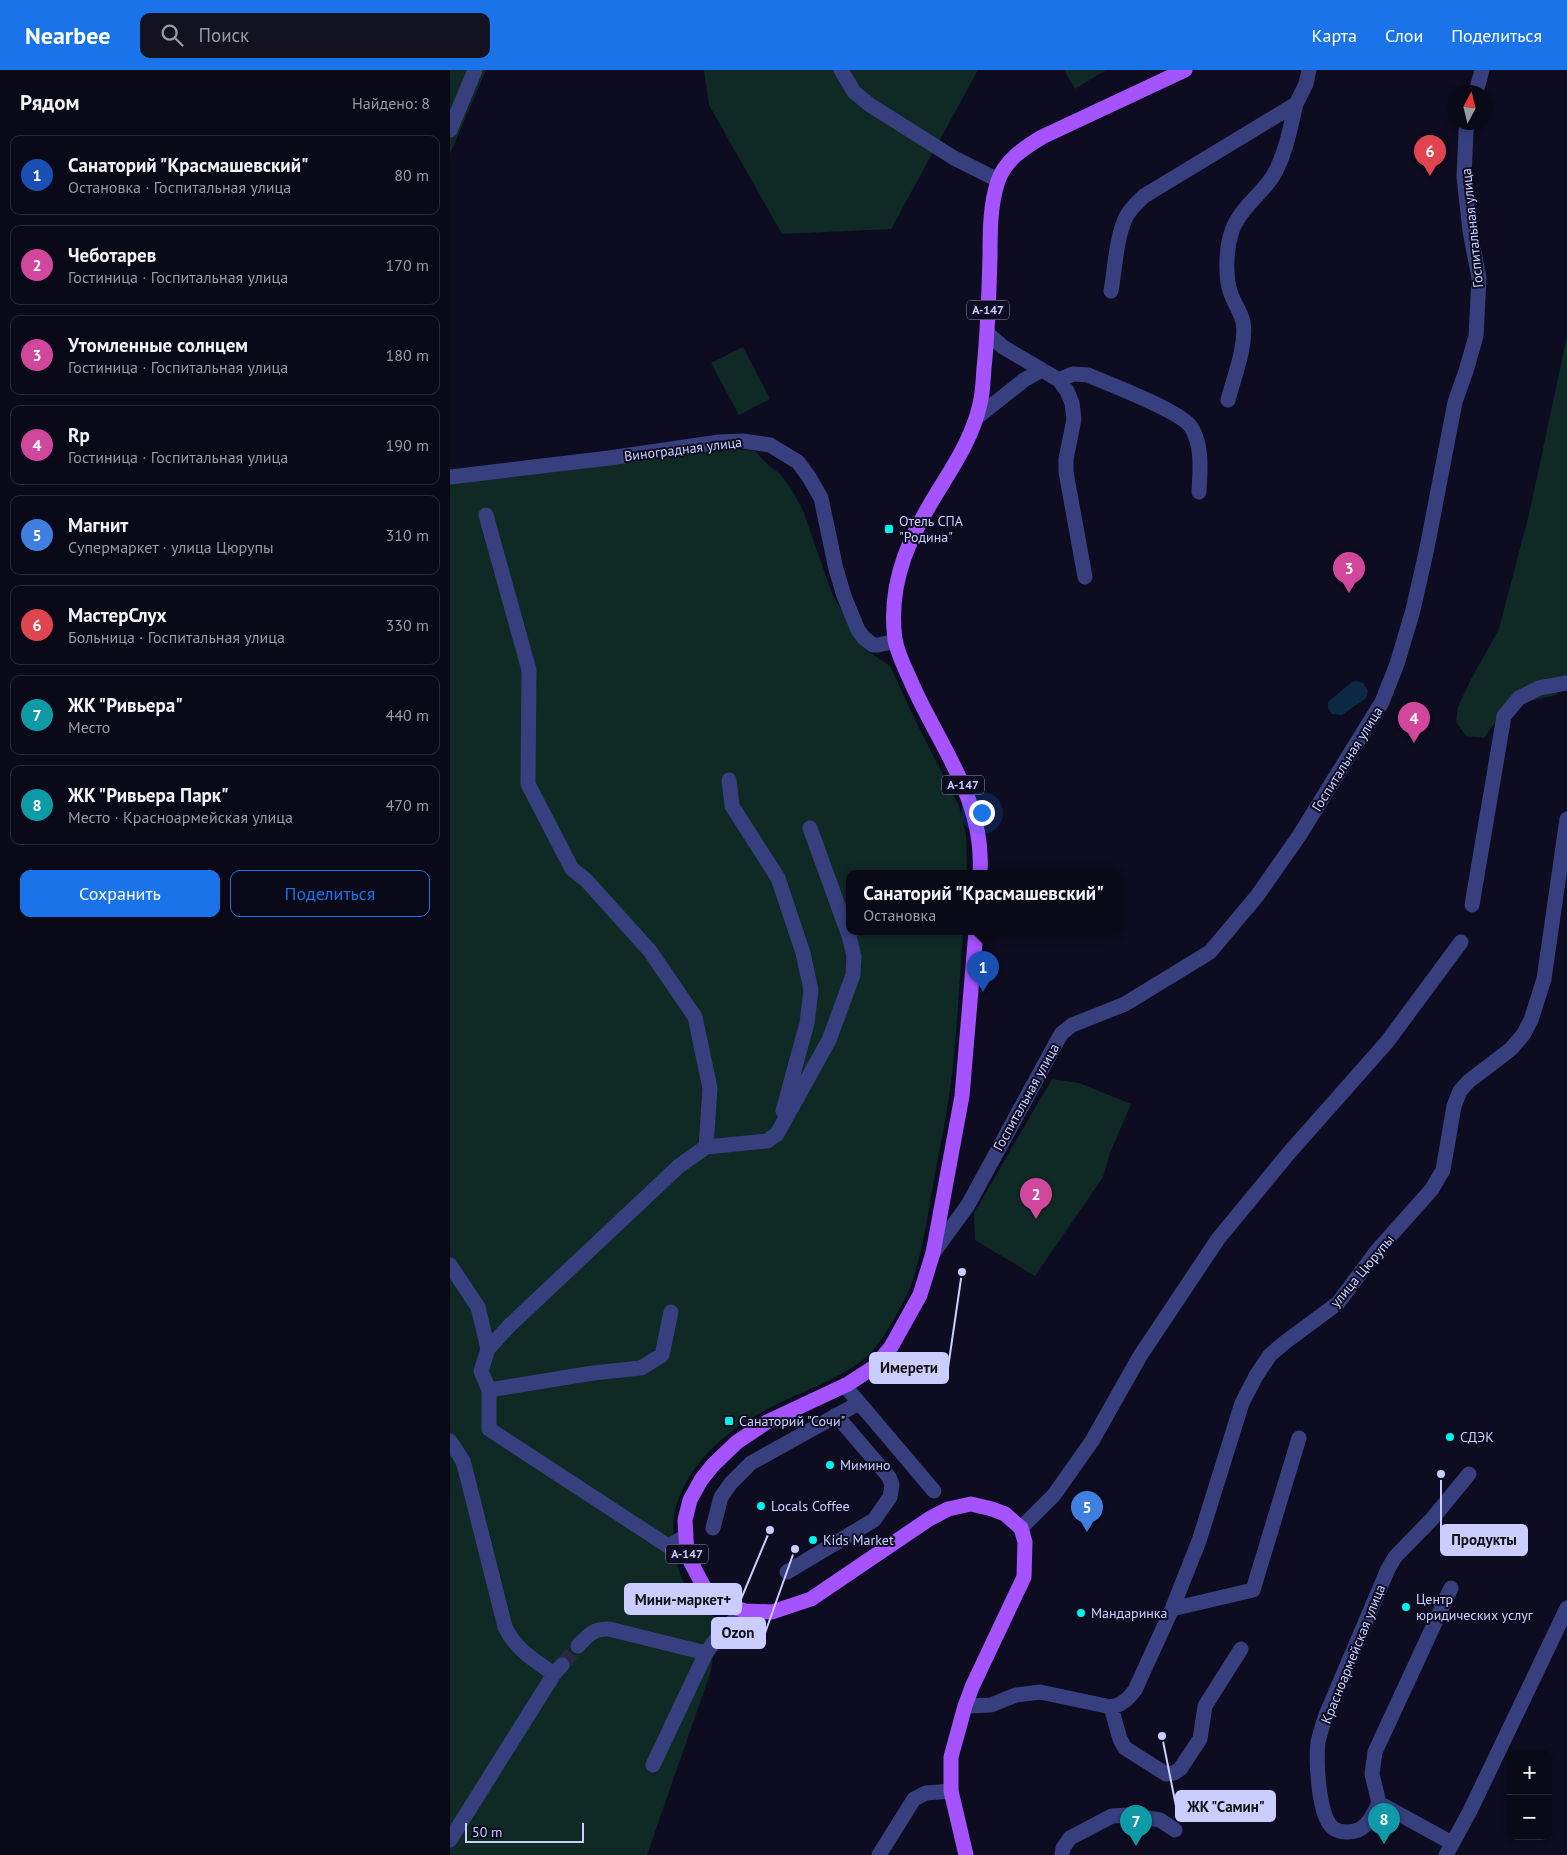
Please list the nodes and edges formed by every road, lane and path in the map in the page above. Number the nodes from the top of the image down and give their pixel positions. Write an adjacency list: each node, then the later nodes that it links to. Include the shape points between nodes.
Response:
1 (475, 70): 8 (street)
2 (841, 70): 10 (street, via 854,92 870,105 954,158)
3 (1185, 70): 10 (main road, А-147, via 1042,137 1020,150)
4 (1309, 70): 7 (street)
5 (1482, 70): 6 (street)
6 (1478, 85)
7 (1296, 104): 11 (street, via 1144,196 1133,206 1121,229); 15 (street, via 1283,155 1272,178 1230,234 1227,275 1244,337)
8 (450, 130)
9 (1466, 130): 34 (street, Госпитальная улица, via 1464,177 1479,278 1476,336 1455,402 1414,610 1382,702 1299,836 1257,896 1210,952 1125,1004 1078,1022 1061,1034 968,1205)
10 (998, 180): 12 (main road, А-147, via 990,220)
11 (1111, 291)
12 (988, 334): 13 (street); 16 (main road, А-147)
13 (1042, 370): 14 (street); 16 (street)
14 (1059, 380): 18 (street, via 1072,374 1088,375 1172,412 1187,422 1201,458); 20 (street, via 1072,403 1074,419 1066,472)
15 (1228, 400)
16 (976, 418): 21 (main road, А-147, via 902,561 895,588)
17 (450, 477): 21 (street, Виноградная улица, via 719,442 759,442 770,446 798,462 821,498 836,569 858,630 873,645)
18 (1199, 492)
19 (486, 515): 33 (street, via 529,670 528,784 572,869 586,880 650,951 695,1017 710,1088)
20 (1085, 577)
21 (896, 641): 26 (main road, А-147, via 921,705 956,768 971,803 979,834)
22 (1567, 683): 27 (street, via 1539,688 1519,698 1504,716)
23 (729, 780): 32 (street, via 732,806 778,878 804,953 811,990 807,1023)
24 (1567, 818): 52 (street, улица Цюрупы, via 1544,978 1531,1020 1511,1049 1460,1091 1454,1106 1443,1170 1432,1189 1376,1252 1338,1302 1284,1343 1256,1376 1242,1403 1199,1541)
25 (810, 828): 28 (street)
26 (980, 870)
27 (1472, 905)
28 (846, 928)
29 (849, 935): 32 (street, via 854,956 853,976 829,1040)
30 (976, 935): 34 (main road, А-147, via 962,1096)
31 (1461, 942): 47 (street, via 1387,1042 1218,1239 1140,1356 1092,1441 1054,1495)
32 (777, 1134): 33 (street, via 767,1141)
33 (706, 1147): 37 (street, via 678,1166)
34 (933, 1252): 38 (main road, А-147, via 920,1295 891,1347 874,1367)
35 (450, 1265): 37 (street, via 478,1308)
36 (671, 1312): 39 (street, via 662,1355 641,1368)
37 (488, 1349): 39 (street, via 480,1371)
38 (845, 1386): 40 (street); 48 (main road, А-147, via 767,1422 737,1442 712,1465 690,1500)
39 (488, 1390): 48 (street, via 489,1430 668,1546)
40 (859, 1403): 41 (street); 45 (street)
41 (836, 1416): 46 (street, via 751,1463 721,1497); 49 (street, via 889,1477 892,1486 890,1497 874,1520)
42 (1299, 1438): 52 (street, via 1253,1590)
43 (450, 1441): 63 (street, via 463,1461 511,1641 558,1670)
44 (1469, 1474): 61 (street, Красноармейская улица, via 1432,1519 1395,1556 1326,1715 1319,1739 1317,1774 1324,1815 1333,1828 1356,1832 1368,1823)
45 (934, 1491)
46 (713, 1528)
47 (1021, 1528): 53 (main road, А-147, via 1005,1514 992,1509 971,1504 948,1509 928,1519 811,1599 772,1612); 57 (main road, via 1025,1542 1024,1577)
48 (685, 1537): 53 (main road, А-147, via 687,1555 704,1587 722,1603)
49 (788, 1572)
50 (1451, 1588): 61 (street, via 1375,1752 1372,1774)
51 (1567, 1608): 64 (street)
52 (1172, 1609): 58 (street, улица Цюрупы, via 1136,1690 1126,1701)
53 (745, 1611): 56 (street, via 723,1630)
54 (578, 1646): 56 (street, via 599,1628 609,1628)
55 (1241, 1649): 58 (street, via 1205,1706 1200,1739 1174,1773 1166,1774 1125,1748)
56 (706, 1653): 59 (street)
57 (965, 1706): 58 (street, via 991,1705 1040,1692); 60 (main road, via 951,1757)
58 (1111, 1706)
59 (653, 1765)
60 (951, 1791): 65 (street, via 926,1793 914,1799); 66 (main road)
61 (1379, 1803): 64 (street)
62 (1176, 1830): 67 (street, via 1160,1820 1112,1816 1070,1838)
63 (450, 1840)
64 (1449, 1849)
65 (879, 1855)
66 (966, 1855)
67 (1062, 1855)

